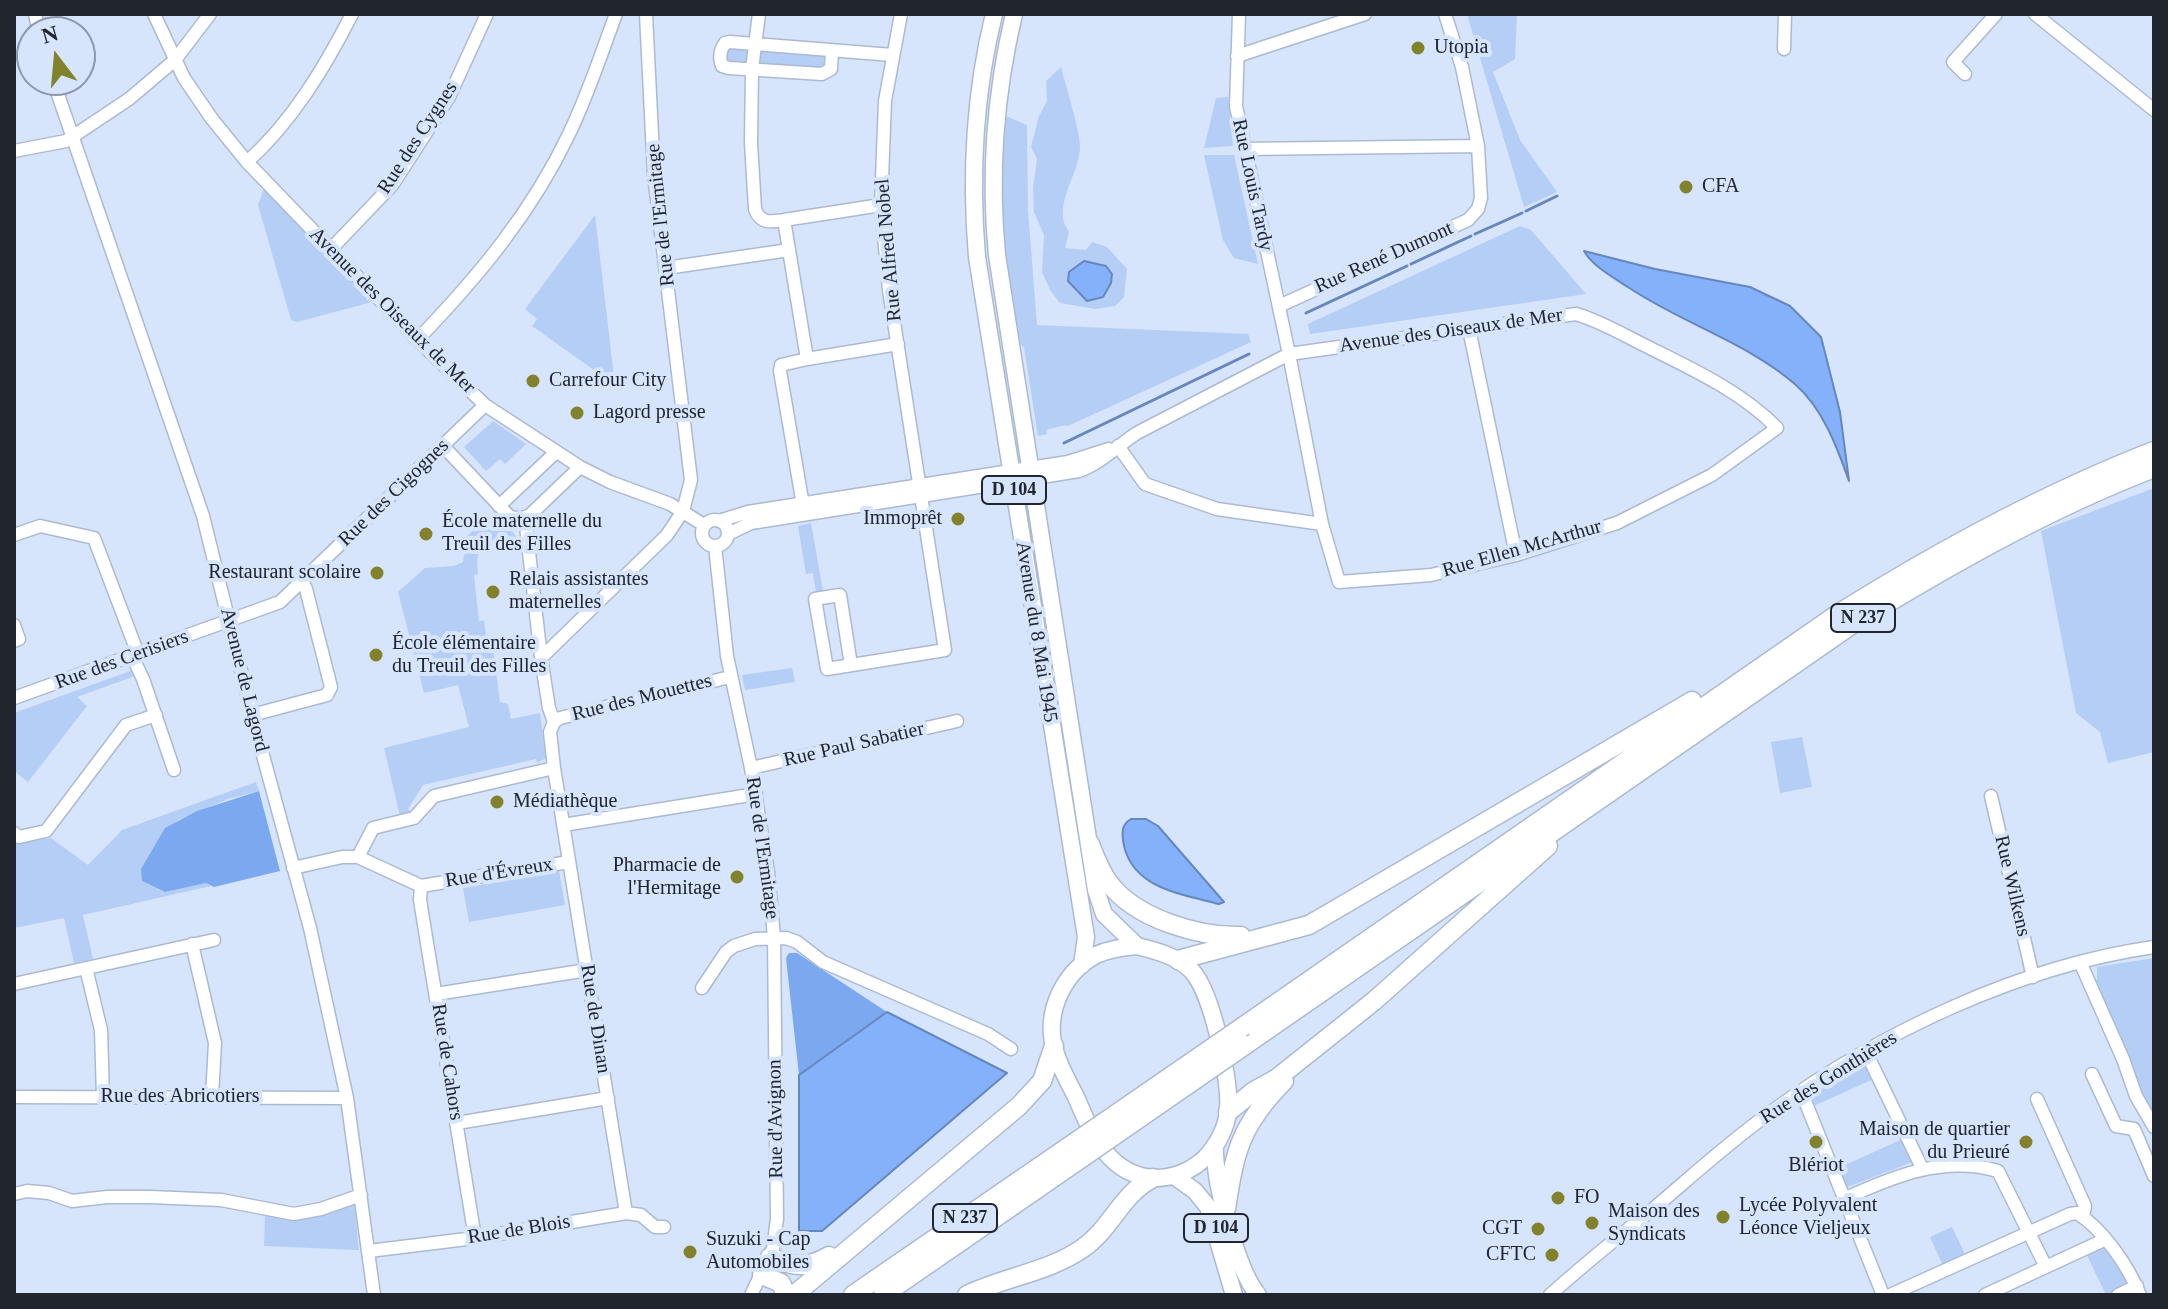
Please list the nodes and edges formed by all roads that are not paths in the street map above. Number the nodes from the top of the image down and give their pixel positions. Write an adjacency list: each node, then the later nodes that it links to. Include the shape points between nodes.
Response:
1 (154, 14): 22 (street, Avenue des Oiseaux de Mer)
2 (210, 14): 22 (street)
3 (352, 14): 31 (street, via 303,96)
4 (487, 14): 34 (street, Rue des Cygnes, via 449,97 393,184)
5 (616, 14): 39 (street, via 570,133 518,223)
6 (646, 14): 36 (street, Rue de l'Ermitage, via 654,175)
7 (759, 14): 17 (street)
8 (901, 14): 20 (street, Rue Alfred Nobel)
9 (994, 14): 52 (main road, Avenue du 8 Mai 1945 / D 104, via 975,117 973,208)
10 (1014, 14): 51 (main road, Avenue du 8 Mai 1945 / D 104, via 998,98 992,184 997,255)
11 (1239, 14): 21 (street, Rue Louis Tardy)
12 (1365, 14): 21 (street)
13 (1445, 14): 28 (street, Rue René Dumont)
14 (1785, 14): 18 (street)
15 (1996, 14): 24 (street, via 1953,62)
16 (2035, 14): 26 (street)
17 (756, 44): 19 (street); 23 (street); 23 (street, via 730,42 721,48 722,66)
18 (1784, 49)
19 (832, 50): 20 (street); 23 (street, via 827,73)
20 (892, 55): 32 (street, Rue Alfred Nobel, via 881,149)
21 (1237, 56): 29 (street, Rue Louis Tardy, via 1236,106)
22 (175, 60): 27 (street); 31 (street, Avenue des Oiseaux de Mer)
23 (752, 69): 33 (street, via 755,209 765,221)
24 (1965, 74)
25 (59, 96): 27 (street, Avenue de Lagord)
26 (2154, 110)
27 (74, 137): 30 (street); 68 (street, Avenue de Lagord, via 203,516)
28 (1478, 146): 29 (street); 37 (street, Rue René Dumont, via 1481,198 1468,220)
29 (1244, 149): 37 (street, Rue Louis Tardy)
30 (14, 151)
31 (247, 162): 34 (street, Avenue des Oiseaux de Mer)
32 (881, 205): 33 (street); 40 (street, Rue Alfred Nobel)
33 (784, 220): 35 (street)
34 (331, 249): 39 (street, Avenue des Oiseaux de Mer)
35 (789, 250): 36 (street); 42 (street)
36 (666, 268): 56 (street, Rue de l'Ermitage, via 691,480)
37 (1279, 306): 41 (street, Rue Louis Tardy)
38 (1469, 329): 41 (street, Avenue des Oiseaux de Mer); 44 (street, Avenue des Oiseaux de Mer, via 1576,314 1588,317 1694,370); 66 (street)
39 (418, 339): 43 (street, Avenue des Oiseaux de Mer)
40 (898, 344): 42 (street); 53 (street, Rue Alfred Nobel)
41 (1289, 354): 46 (street, Avenue des Oiseaux de Mer); 60 (street, Rue Louis Tardy)
42 (807, 359): 55 (street, via 781,365 780,371)
43 (485, 405): 45 (street, Rue des Cigognes); 48 (street, Avenue des Oiseaux de Mer)
44 (1777, 428): 66 (street, Rue Ellen McArthur, via 1712,475 1617,523)
45 (443, 446): 54 (street); 67 (street, Rue des Cigognes)
46 (1118, 446): 51 (street, Avenue des Oiseaux de Mer, via 1089,467 1062,475); 60 (street, via 1145,484 1217,509)
47 (2154, 451): 75 (highway, N 237, via 2029,505 1952,546 1838,614)
48 (555, 453): 49 (street, Avenue des Oiseaux de Mer); 54 (street)
49 (580, 467): 56 (street, Avenue des Oiseaux de Mer); 58 (street)
50 (2154, 468): 86 (highway, N 237, via 2074,501 1942,570 1851,625)
51 (1031, 473): 52 (street, Avenue des Oiseaux de Mer); 89 (main road, Avenue du 8 Mai 1945 / D 104)
52 (1011, 476): 53 (street, Avenue des Oiseaux de Mer); 102 (main road, Avenue du 8 Mai 1945 / D 104, via 1086,937)
53 (921, 491): 55 (street, Avenue des Oiseaux de Mer); 73 (street, Rue Alfred Nobel, via 945,650)
54 (499, 506): 57 (street)
55 (803, 509): 59 (street, Avenue des Oiseaux de Mer, via 748,512); 62 (street, Avenue des Oiseaux de Mer)
56 (683, 511): 61 (street, Avenue des Oiseaux de Mer); 72 (street, via 667,535)
57 (510, 517): 58 (street); 64 (street)
58 (525, 517): 64 (street, Rue de Dinan)
59 (719, 521): 61 (street); 62 (street)
60 (1322, 524): 66 (street, Rue Ellen McArthur, via 1339,582 1431,575)
61 (704, 525): 65 (street, via 702,537)
62 (728, 534): 65 (street)
63 (14, 535): 71 (street, via 40,526 94,538)
64 (527, 537): 72 (street, Rue de Dinan)
65 (715, 546): 74 (street, Rue de l'Ermitage)
66 (1516, 555)
67 (302, 581): 68 (street, Rue des Cigognes, via 280,602); 78 (street, via 331,687 327,695)
68 (229, 622): 71 (street, Rue des Cerisiers); 78 (street, Avenue de Lagord)
69 (14, 625): 70 (street, via 19,639)
70 (14, 641)
71 (135, 655): 76 (street, Rue des Cerisiers); 77 (street)
72 (541, 658): 80 (street, Rue de Dinan)
73 (851, 665): 73 (street, via 840,595 815,599 827,669)
74 (730, 677): 80 (street, Rue des Mouettes); 82 (street, Rue de l'Ermitage)
75 (1726, 691): 94 (highway, via 1690,702 1309,925); 109 (highway, N 237)
76 (14, 698)
77 (156, 715): 83 (street); 88 (street, via 126,725 46,831 19,837)
78 (252, 715): 92 (street, Avenue de Lagord)
79 (957, 721): 82 (street, Rue Paul Sabatier)
80 (554, 722): 81 (street, Rue de Dinan)
81 (554, 768): 87 (street, Rue de Dinan); 90 (street, via 434,796 414,818 373,828)
82 (751, 768): 84 (street, Rue de l'Ermitage)
83 (174, 770)
84 (756, 794): 87 (street); 95 (street, Rue de l'Ermitage)
85 (1991, 796): 105 (street, Rue Wilkens)
86 (1593, 803): 109 (highway, N 237); 112 (highway, via 1572,827)
87 (563, 825): 91 (street, Rue de Dinan)
88 (14, 833)
89 (1090, 844): 94 (highway, via 1110,885 1144,911 1223,937); 98 (main road, Avenue du 8 Mai 1945 / D 104, via 1099,904)
90 (358, 857): 92 (street); 93 (street, Rue d'Évreux)
91 (569, 862): 93 (street, Rue d'Évreux); 104 (street, Rue de Dinan)
92 (293, 868): 119 (street, Avenue de Lagord)
93 (421, 886): 108 (street, Rue de Cahors)
94 (1272, 935): 100 (highway)
95 (774, 937): 107 (street, via 734,946); 111 (street, Rue de l'Ermitage, via 797,942 823,962); 144 (street, Rue d'Avignon, via 777,1203)
96 (214, 940): 97 (street)
97 (192, 944): 103 (street); 118 (street, via 215,1043)
98 (1137, 946): 100 (main road, Avenue du 8 Mai 1945); 102 (main road, Avenue du 8 Mai 1945, via 1108,950)
99 (2154, 947): 101 (street, Rue des Gonthières)
100 (1178, 960): 122 (main road, Avenue du 8 Mai 1945, via 1192,971 1209,1002)
101 (2080, 962): 105 (street, Rue des Gonthières); 124 (street)
102 (1082, 965): 110 (main road, Avenue du 8 Mai 1945, via 1053,1010)
103 (86, 968): 106 (street); 117 (street, via 101,1030)
104 (587, 970): 108 (street); 120 (street, Rue de Dinan)
105 (2033, 977): 113 (street, Rue des Gonthières, via 1962,1004)
106 (14, 984)
107 (702, 988)
108 (436, 994): 123 (street, Rue de Cahors)
109 (1244, 1035): 127 (highway, N 237, bridge)
110 (1054, 1046): 131 (main road, Avenue du 8 Mai 1945, via 1102,1148 1127,1171); 139 (highway, via 1042,1081 1019,1106)
111 (1011, 1049)
112 (1311, 1052): 122 (highway); 135 (highway, via 1263,1103 1244,1132)
113 (1866, 1052): 115 (street, Rue des Gonthières); 128 (street)
114 (2092, 1074): 125 (street, via 2116,1126)
115 (1801, 1091): 134 (street); 157 (street, Rue des Gonthières, via 1749,1127)
116 (14, 1097): 117 (street, Rue des Abricotiers)
117 (103, 1097): 118 (street, Rue des Abricotiers)
118 (212, 1097): 119 (street, Rue des Abricotiers)
119 (347, 1098): 133 (street, Avenue de Lagord)
120 (608, 1098): 123 (street); 136 (street, Rue de Dinan)
121 (2037, 1099): 137 (street, via 2085,1206)
122 (1228, 1112): 126 (main road, Avenue du 8 Mai 1945)
123 (457, 1123): 141 (street, Rue de Cahors)
124 (2151, 1123): 125 (street)
125 (2134, 1129): 130 (street)
126 (1215, 1145): 129 (main road, Avenue du 8 Mai 1945, via 1204,1159); 135 (main road, Avenue du 8 Mai 1945 / D 104)
127 (1080, 1149): 152 (highway, N 237); 153 (highway, N 237)
128 (1922, 1168): 134 (street); 140 (street, via 1967,1165 1998,1171)
129 (1174, 1176): 131 (main road, Avenue du 8 Mai 1945); 155 (main road, D 104, via 1208,1207)
130 (2154, 1176)
131 (1153, 1178): 154 (highway, via 1130,1193 1082,1249)
132 (14, 1194): 133 (street, via 49,1193 72,1201 221,1200 294,1214)
133 (361, 1195): 143 (street, Avenue de Lagord)
134 (1846, 1198): 158 (street)
135 (1226, 1209): 156 (main road, Avenue du 8 Mai 1945 / D 104, via 1244,1269)
136 (626, 1213): 138 (street); 141 (street, Rue de Blois)
137 (2077, 1216): 140 (street); 142 (street)
138 (664, 1227)
139 (869, 1232): 144 (highway, via 805,1267); 151 (highway)
140 (2029, 1232): 145 (street); 159 (street)
141 (475, 1238): 143 (street, Rue de Blois)
142 (2104, 1240): 145 (street); 147 (street)
143 (369, 1251): 148 (street, Avenue de Lagord)
144 (770, 1257): 146 (street, Rue d'Avignon)
145 (2046, 1267): 160 (street)
146 (762, 1275): 149 (street, Rue d'Avignon); 150 (highway, via 781,1283)
147 (2138, 1291): 161 (street)
148 (374, 1295)
149 (751, 1295)
150 (786, 1295)
151 (794, 1295)
152 (853, 1295)
153 (883, 1295)
154 (967, 1295)
155 (1234, 1295)
156 (1258, 1295)
157 (1550, 1295)
158 (1883, 1295)
159 (1890, 1295)
160 (1985, 1295)
161 (2118, 1295)

